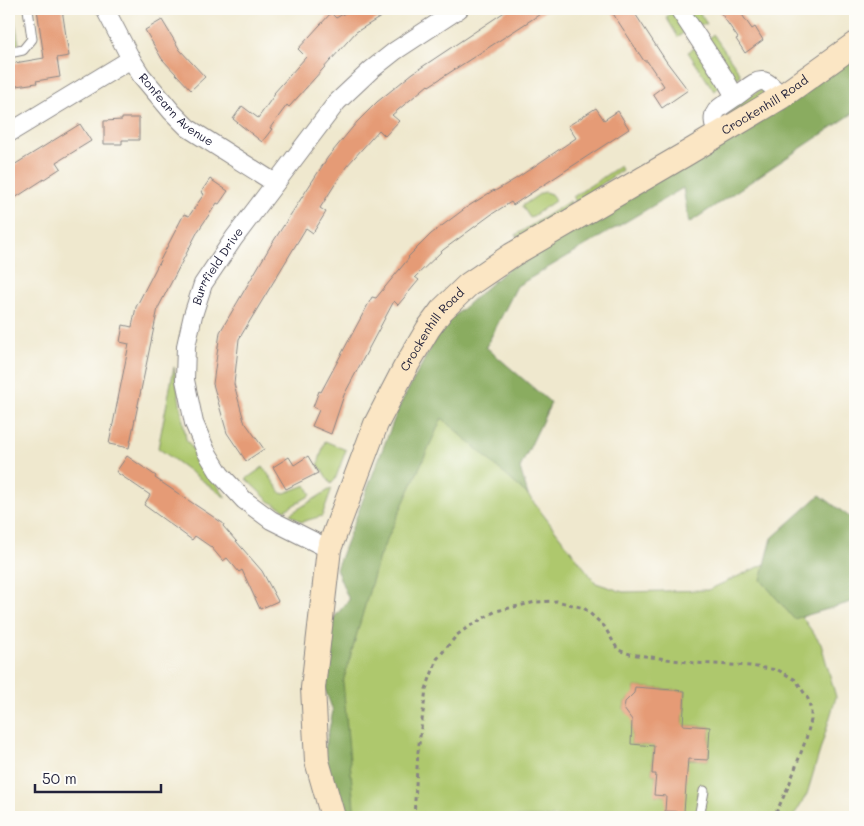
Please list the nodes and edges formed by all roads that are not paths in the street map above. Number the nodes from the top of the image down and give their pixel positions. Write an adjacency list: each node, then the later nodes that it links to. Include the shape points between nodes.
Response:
1 (28, 9): 6 (lane, via 32,39 23,50)
2 (105, 9): 7 (street, Ronfearn Avenue)
3 (459, 9): 12 (street, Burrfield Drive, via 395,51 336,102)
4 (679, 9): 8 (street)
5 (855, 44): 9 (main road, Crockenhill Road)
6 (9, 53)
7 (131, 59): 10 (street); 12 (street, Ronfearn Avenue, via 155,94 188,128)
8 (735, 97): 9 (street, via 758,81 771,84); 11 (street, via 713,116)
9 (781, 97): 11 (main road, Crockenhill Road)
10 (9, 133)
11 (718, 135): 13 (main road, Crockenhill Road, via 512,255 468,285 442,310 405,368 376,424)
12 (275, 183): 13 (street, Burrfield Drive, via 203,284 186,346 185,380 194,423 220,474 244,500 271,520)
13 (329, 549): 15 (main road, Crockenhill Road, via 313,688 316,761)
14 (704, 791): 16 (lane)
15 (333, 817)
16 (699, 817)

